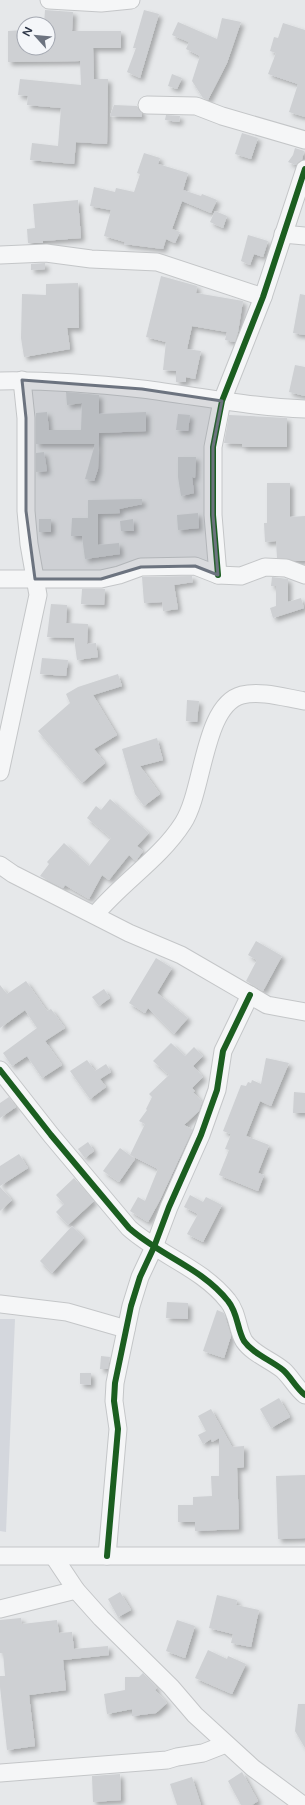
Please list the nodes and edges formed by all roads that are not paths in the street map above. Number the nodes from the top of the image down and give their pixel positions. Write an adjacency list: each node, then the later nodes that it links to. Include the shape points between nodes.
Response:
1 (49, 0): 2 (street, via 101,3)
2 (131, 0)
3 (147, 105): 4 (street, via 196,106)
4 (305, 140)
5 (305, 169): 6 (street)
6 (284, 234): 7 (street); 9 (street)
7 (305, 236)
8 (0, 255): 9 (street, via 46,253 91,259 157,262)
9 (263, 297): 12 (street)
10 (22, 380): 11 (street); 12 (street, via 55,380 142,389); 17 (street, via 26,418 26,511)
11 (0, 381)
12 (222, 401): 13 (street, via 253,406); 14 (street, via 213,447 213,515)
13 (305, 409)
14 (218, 575): 15 (street, via 241,576 265,567 286,568); 17 (street, via 195,566 141,567 101,579)
15 (305, 575)
16 (0, 579): 17 (street)
17 (35, 579): 19 (street, via 38,595)
18 (305, 701): 21 (street, via 257,693 241,695 222,708 212,730 197,793 184,822 172,838 110,896)
19 (0, 772)
20 (0, 865): 21 (street, via 26,881)
21 (95, 915): 22 (street, via 181,955)
22 (250, 995): 23 (street, via 267,1005); 25 (street, via 223,1052 217,1090)
23 (305, 1012)
24 (0, 1070): 25 (street, via 128,1228)
25 (154, 1247): 27 (street, via 140,1277); 28 (street, via 179,1260 228,1301 237,1316 243,1339 248,1346 283,1371)
26 (0, 1304): 27 (street, via 67,1312)
27 (126, 1329): 30 (street, via 115,1383 114,1401 118,1429)
28 (305, 1395)
29 (0, 1556): 32 (street)
30 (107, 1556): 31 (street); 32 (street)
31 (305, 1556)
32 (54, 1558): 33 (street)
33 (76, 1590): 34 (street); 35 (street)
34 (0, 1609)
35 (226, 1744): 36 (street, via 203,1753 167,1760); 37 (street, via 253,1768)
36 (0, 1773)
37 (303, 1805)

